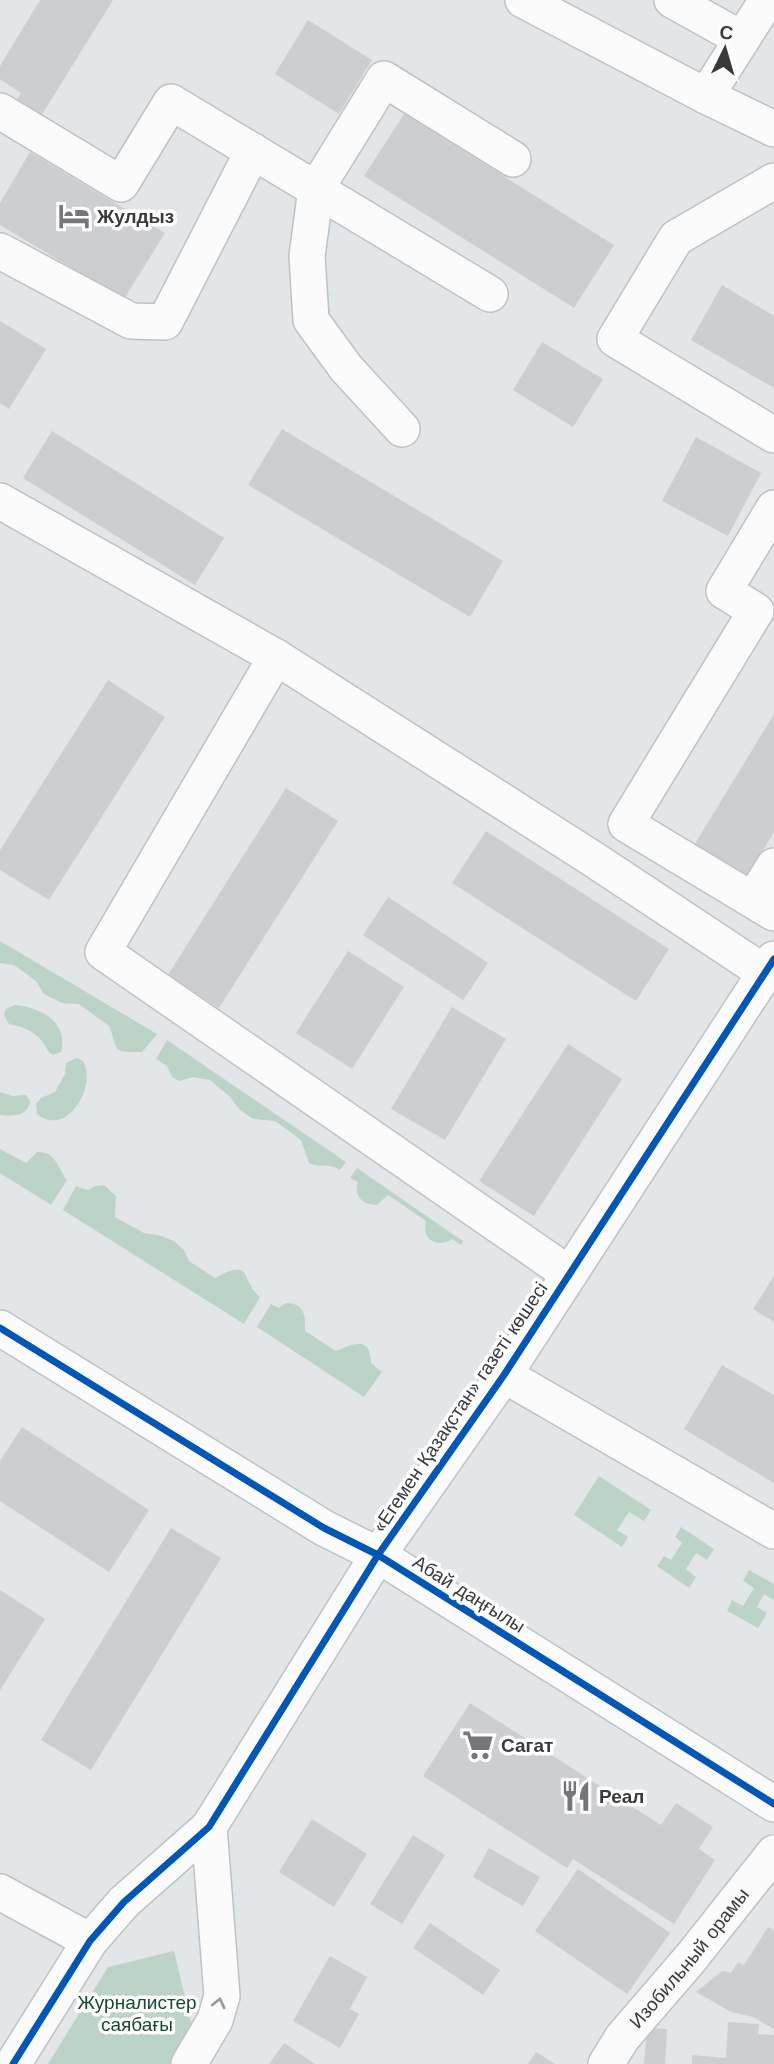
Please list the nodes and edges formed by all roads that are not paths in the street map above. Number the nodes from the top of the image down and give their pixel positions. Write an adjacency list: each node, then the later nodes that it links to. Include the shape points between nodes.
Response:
1 (523, 0): 5 (street)
2 (672, 0): 4 (street)
3 (767, 0): 4 (street)
4 (742, 39): 5 (street)
5 (706, 96): 7 (street)
6 (0, 111): 8 (street, via 121,184 171,102)
7 (774, 129)
8 (253, 150): 11 (street); 12 (street, via 165,322 131,321)
9 (513, 159): 11 (street, via 384,79)
10 (774, 181): 15 (street, via 676,238 615,339)
11 (316, 189): 13 (street); 14 (street, via 307,256 311,320 346,368)
12 (0, 251)
13 (490, 293)
14 (402, 429)
15 (774, 435)
16 (0, 502): 18 (street)
17 (774, 508): 20 (street, via 724,592 756,611 626,824)
18 (276, 657): 21 (street); 22 (street, via 103,952)
19 (774, 866): 20 (street)
20 (764, 906)
21 (770, 966): 22 (street, «Егемен Қазақстан» газеті көшесі)
22 (569, 1274): 24 (street, «Егемен Қазақстан» газеті көшесі)
23 (0, 1328): 26 (street, Абай даңғылы, via 324,1528)
24 (505, 1375): 25 (street); 26 (street, «Егемен Қазақстан» газеті көшесі)
25 (774, 1531)
26 (378, 1555): 27 (street, Абай даңғылы); 28 (street, «Егемен Қазақстан» газеті көшесі)
27 (774, 1804)
28 (209, 1827): 31 (street, «Егемен Қазақстан» газеті көшесі, via 124,1902); 33 (street, one-way to 28, via 215,2020 222,1996)
29 (774, 1853): 34 (street, Изобильный орамы, via 622,2038)
30 (0, 1892): 31 (street)
31 (90, 1941): 32 (street, «Егемен Қазақстан» газеті көшесі)
32 (13, 2064)
33 (189, 2064)
34 (606, 2064)

